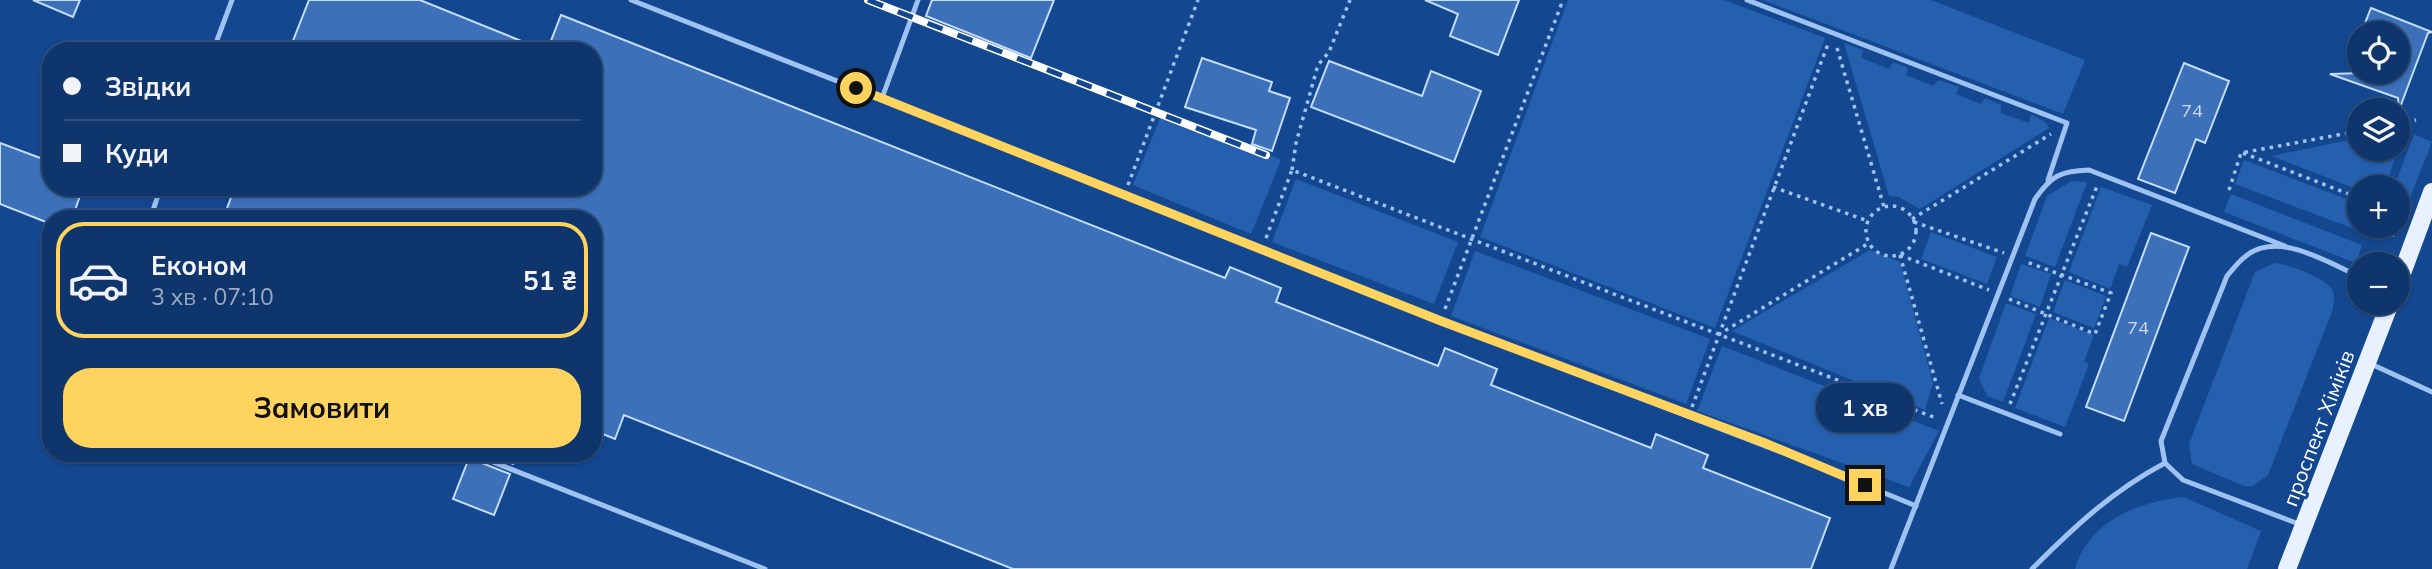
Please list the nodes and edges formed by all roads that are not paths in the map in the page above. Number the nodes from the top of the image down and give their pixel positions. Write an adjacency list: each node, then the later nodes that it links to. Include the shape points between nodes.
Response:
1 (232, 0): 5 (lane)
2 (631, 0): 6 (lane)
3 (918, 0): 6 (lane)
4 (1747, 0): 7 (lane, via 2067,124)
5 (216, 42)
6 (882, 98): 19 (lane)
7 (2048, 180): 9 (lane, via 2068,170 2089,170); 15 (lane, via 2035,200)
8 (2432, 192): 10 (main road)
9 (2286, 246): 11 (lane); 18 (lane, via 2248,254 2227,276 2161,441)
10 (2410, 252)
11 (2347, 270)
12 (2386, 315): 13 (main road, проспект Хіміків)
13 (2368, 362): 14 (lane); 20 (main road, проспект Хіміків)
14 (2432, 392)
15 (1958, 395): 16 (lane); 19 (lane)
16 (2060, 435)
17 (493, 462): 21 (lane)
18 (2165, 463): 20 (lane, via 2183,480); 23 (lane, via 2127,483)
19 (1916, 506): 22 (lane)
20 (2304, 526): 24 (main road, проспект Хіміків)
21 (765, 569)
22 (1891, 569)
23 (2032, 569)
24 (2287, 569)

